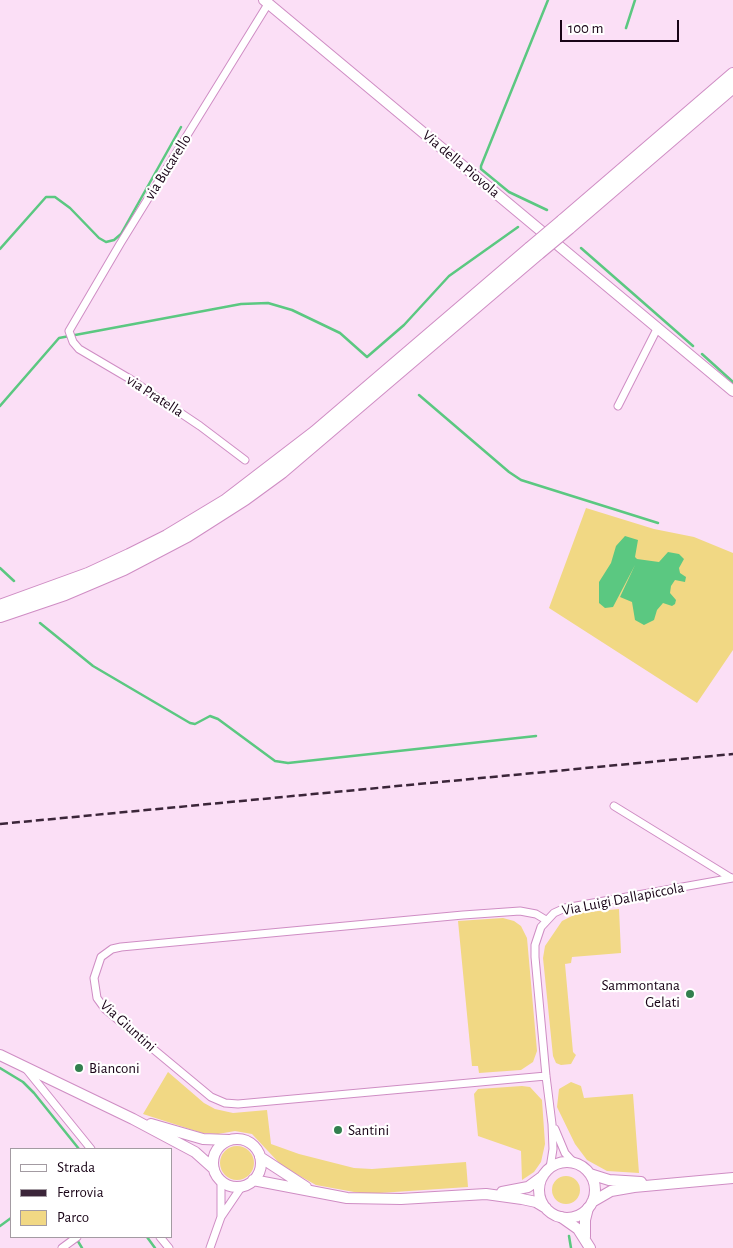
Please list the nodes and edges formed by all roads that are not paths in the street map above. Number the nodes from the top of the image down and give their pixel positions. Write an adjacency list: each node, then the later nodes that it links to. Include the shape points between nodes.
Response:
1 (266, 2): 6 (main road, Via della Piovola); 7 (street, via Bucarello)
2 (733, 74): 4 (highway)
3 (733, 87): 4 (highway)
4 (566, 224): 5 (highway, bridge)
5 (534, 251): 11 (highway, via 315,432 225,501 129,555 88,574); 12 (highway, via 282,472 245,499 124,569 66,594)
6 (658, 327): 8 (main road, Via della Piovola); 9 (street)
7 (69, 331): 10 (street, via Pratella, via 79,349 153,394)
8 (733, 391)
9 (618, 406)
10 (245, 460)
11 (0, 606)
12 (0, 616)
13 (614, 806): 14 (street)
14 (732, 878): 15 (street, Via Luigi Dallapiccola, via 565,908)
15 (546, 920): 18 (street, Via Luigi Dallapiccola, via 540,927 535,945); 18 (street, Via Giuntini, via 520,911 472,914 121,947 107,951 101,957 94,978 97,998 105,1009 211,1097 225,1103)
16 (0, 1055): 17 (main road)
17 (25, 1068): 19 (main road); 22 (street)
18 (546, 1076): 20 (street, Via Luigi Dallapiccola)
19 (133, 1119): 21 (main road, via 204,1138); 25 (main road, via 195,1152)
20 (552, 1124): 24 (street, Via Luigi Dallapiccola, via 565,1153); 26 (street, Via Luigi Dallapiccola, via 553,1150)
21 (230, 1140): 23 (main road, via 252,1144); 25 (main road, via 217,1149)
22 (90, 1148)
23 (260, 1157): 30 (main road, via 259,1172); 33 (main road)
24 (574, 1163): 26 (main road, via 557,1164); 27 (main road)
25 (214, 1169): 29 (main road)
26 (547, 1171): 34 (main road, via 528,1187); 36 (main road, via 539,1191)
27 (590, 1174): 31 (main road, via 608,1180); 35 (main road, via 595,1188)
28 (733, 1178): 31 (main road)
29 (221, 1180): 32 (main road); 37 (street)
30 (253, 1180): 32 (main road); 33 (main road)
31 (669, 1182): 35 (main road, via 611,1191)
32 (242, 1186): 37 (street)
33 (311, 1190): 34 (main road, via 364,1199)
34 (486, 1194): 36 (main road, via 536,1202)
35 (590, 1205): 38 (main road, via 576,1216); 39 (main road, via 585,1220)
36 (546, 1208): 38 (main road)
37 (221, 1217): 44 (street)
38 (561, 1217): 39 (main road, via 574,1224)
39 (585, 1237): 45 (main road)
40 (76, 1238): 42 (street)
41 (161, 1238): 43 (street)
42 (62, 1248)
43 (169, 1248)
44 (210, 1248)
45 (590, 1248)

